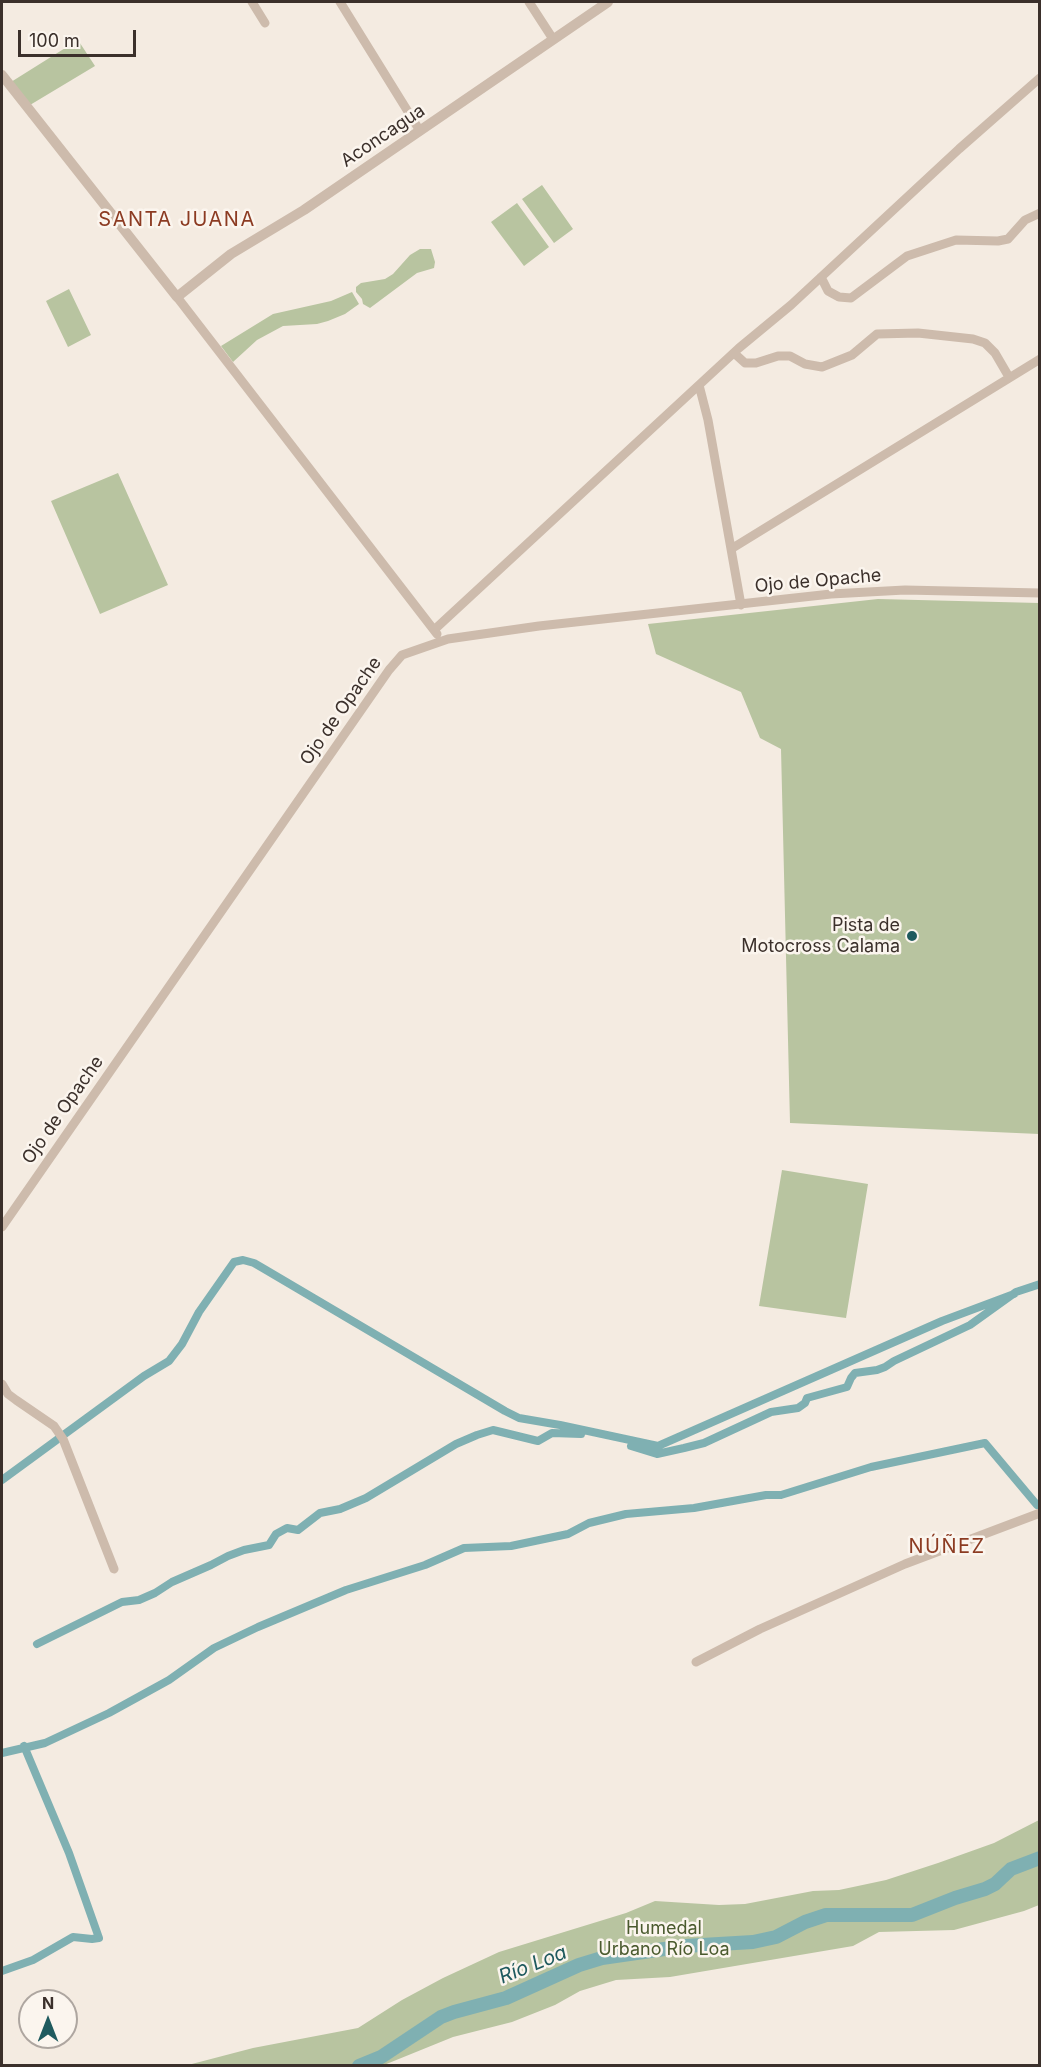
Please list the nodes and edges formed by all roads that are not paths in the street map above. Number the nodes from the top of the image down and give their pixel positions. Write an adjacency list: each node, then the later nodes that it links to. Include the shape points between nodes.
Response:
1 (252, 2): 5 (street)
2 (340, 2): 9 (street)
3 (529, 2): 6 (street)
4 (608, 2): 6 (street, Aconcagua)
5 (265, 23)
6 (553, 39): 9 (street, Aconcagua)
7 (2, 75): 12 (street)
8 (1040, 78): 11 (street)
9 (420, 131): 12 (street, Aconcagua, via 231,254)
10 (1040, 213): 11 (street, via 1024,220 1008,238 956,240 908,256 851,298 828,291)
11 (821, 277): 13 (street)
12 (177, 297): 20 (street)
13 (734, 353): 15 (street, via 745,363 790,356 822,367 852,355 877,334 918,333 985,343); 16 (street)
14 (1040, 359): 15 (street)
15 (1009, 377): 17 (street)
16 (699, 385): 17 (street); 20 (street)
17 (731, 549): 19 (street)
18 (1040, 593): 19 (street, Ojo de Opache, via 904,590)
19 (741, 604): 21 (street, Ojo de Opache)
20 (434, 630): 21 (street)
21 (442, 641): 22 (street, Ojo de Opache, via 402,655 389,669)
22 (2, 1227)
23 (2, 1384): 25 (street, via 8,1394 61,1436)
24 (1040, 1513): 26 (street, via 905,1564)
25 (114, 1569)
26 (696, 1662)

